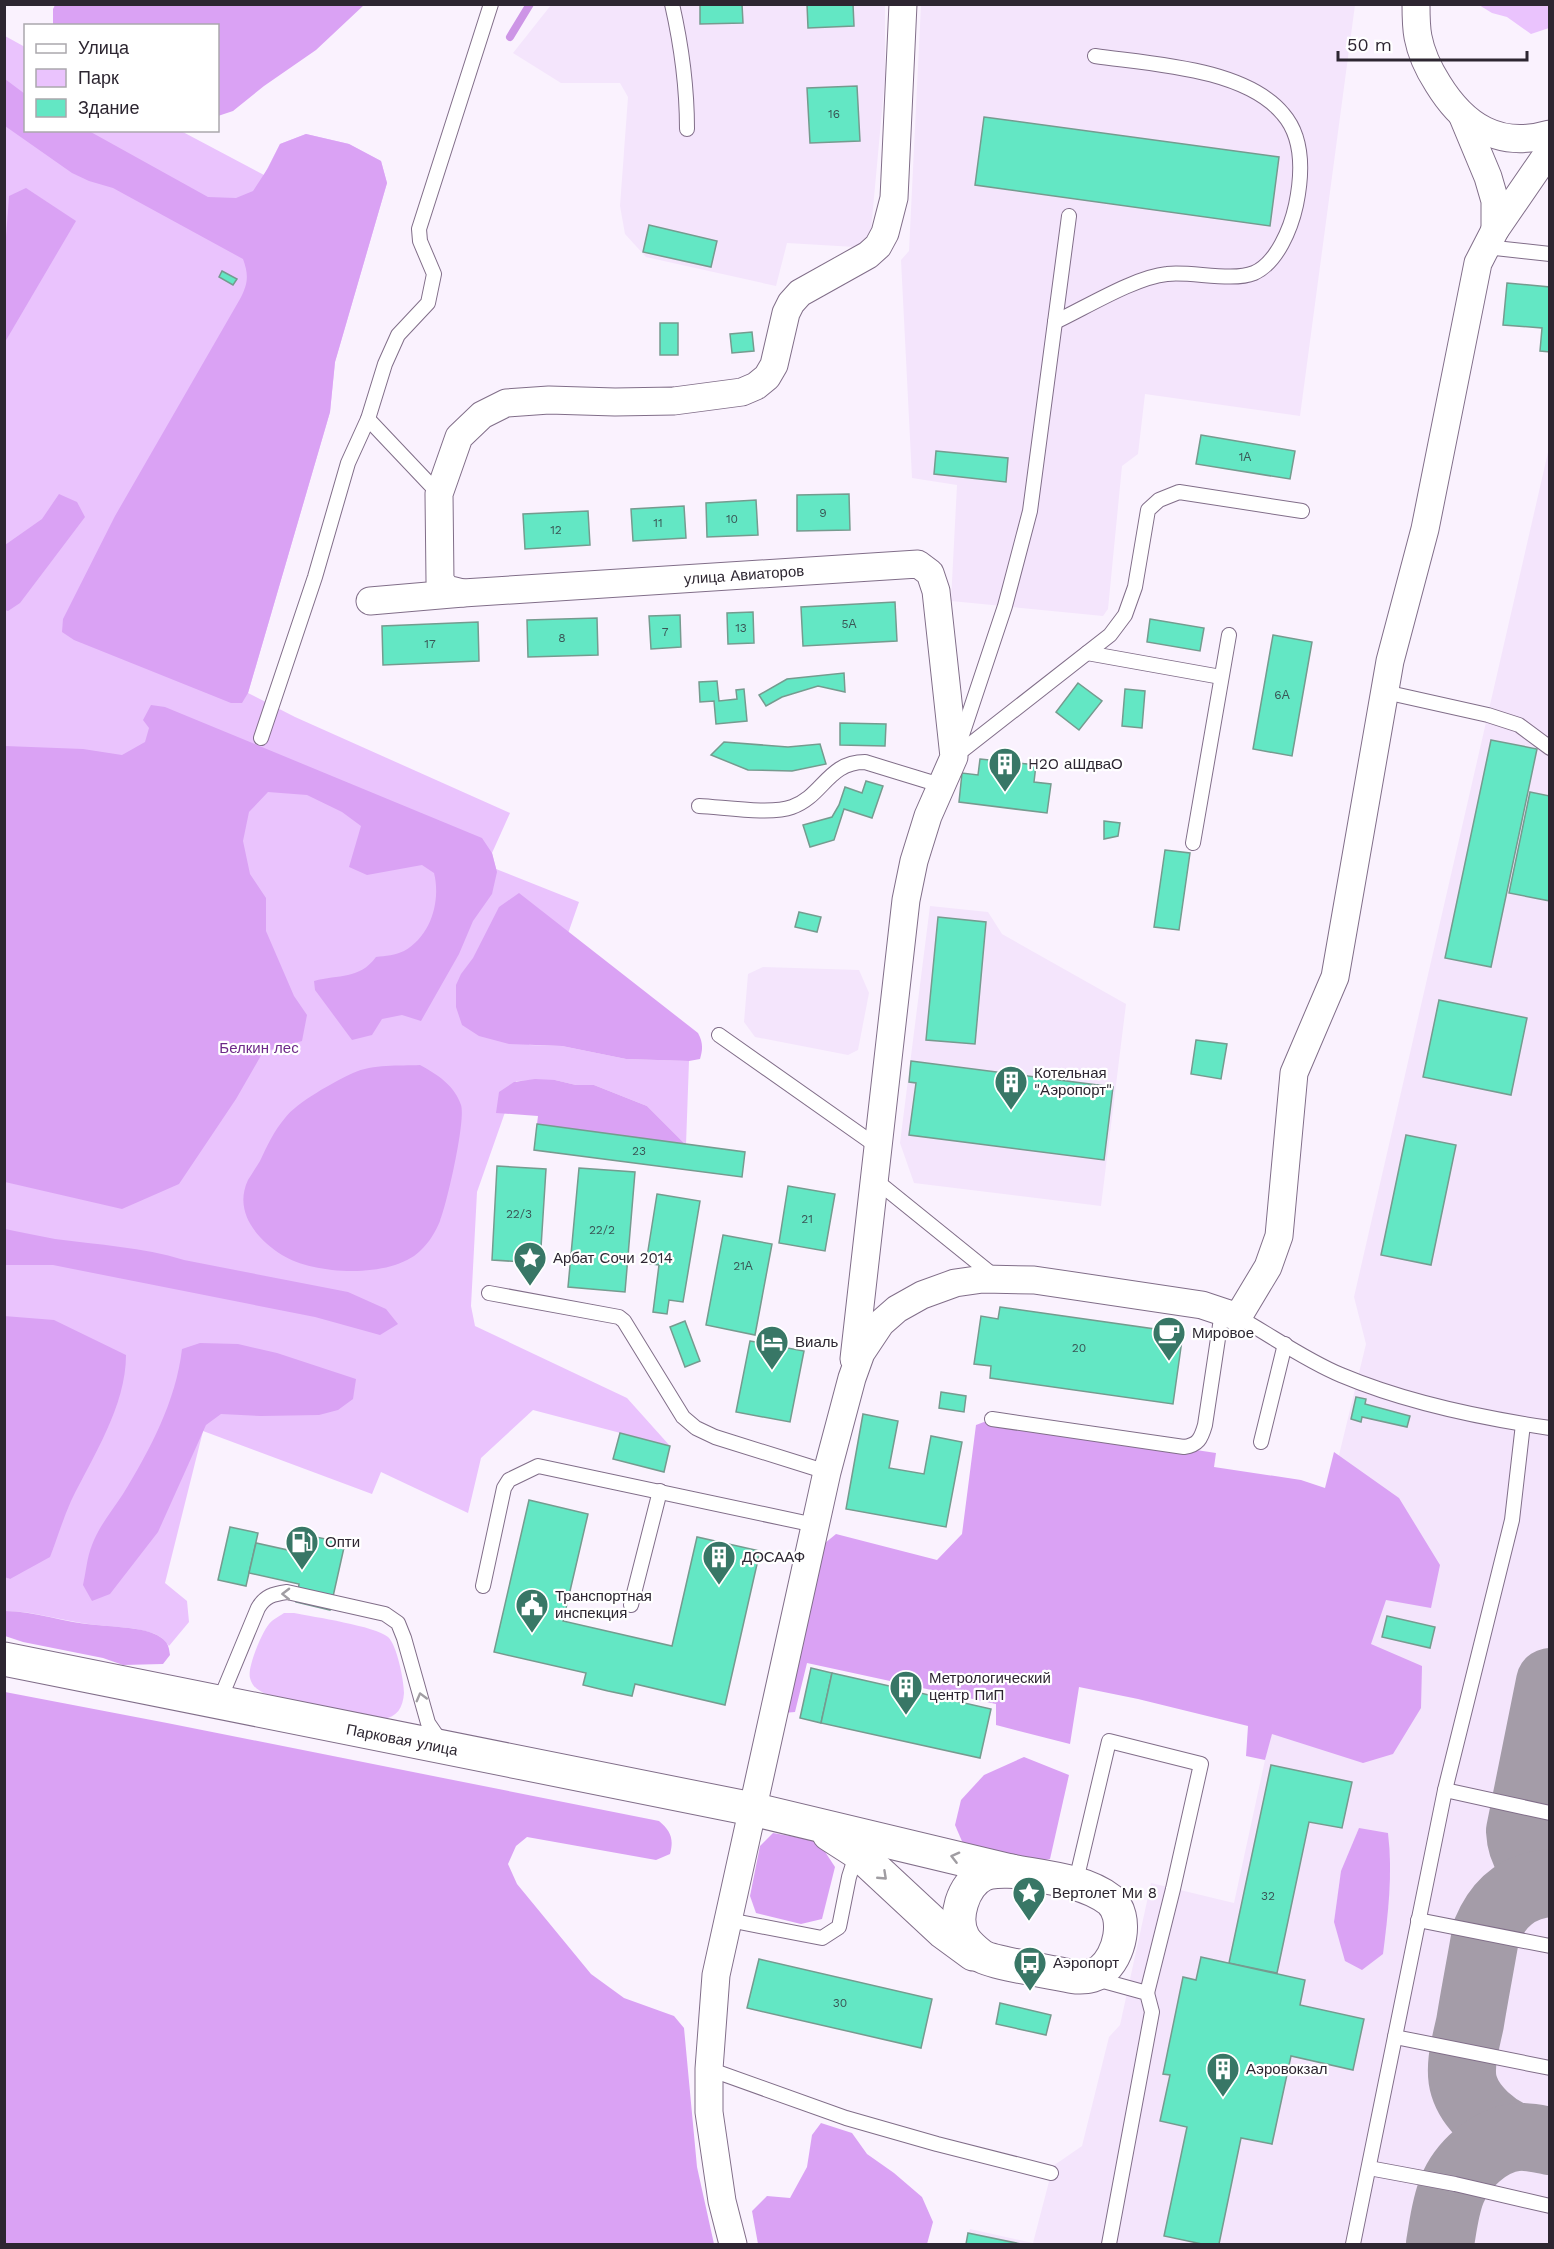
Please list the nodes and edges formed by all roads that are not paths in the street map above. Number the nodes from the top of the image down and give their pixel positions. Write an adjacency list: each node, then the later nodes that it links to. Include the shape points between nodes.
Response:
1 (491, 4): 14 (lane, via 419,229 434,274 428,303 398,335)
2 (672, 4): 7 (lane, via 687,87)
3 (903, 4): 15 (street, via 894,198 885,233 868,255 800,293 790,303 774,365 767,377 742,392 674,401 506,403 482,415 459,437)
4 (1416, 4): 6 (street, via 1418,37 1429,69)
5 (1095, 56): 13 (lane, via 1204,72 1261,94 1284,114 1294,134 1301,163 1296,204 1288,234 1254,273 1170,273 1149,277)
6 (1462, 116): 8 (street, via 1483,131 1505,138); 11 (street, via 1494,201)
7 (687, 129)
8 (1550, 134)
9 (1550, 150): 11 (street)
10 (1069, 216): 13 (lane)
11 (1490, 239): 12 (lane); 22 (street, via 1478,263 1425,529)
12 (1550, 254)
13 (1055, 322): 25 (lane, via 1030,511 1005,606)
14 (368, 419): 15 (lane); 23 (lane, via 348,463)
15 (439, 494): 17 (street, via 441,581 447,589)
16 (1302, 511): 20 (lane, via 1179,492 1159,501 1148,510 1135,587 1125,615 1110,635)
17 (463, 593): 18 (street, улица Авиаторов); 25 (street, улица Авиаторов, via 918,564 930,573 936,591)
18 (370, 601)
19 (1229, 635): 21 (lane)
20 (1087, 653): 21 (lane); 25 (lane)
21 (1221, 677): 28 (lane)
22 (1385, 692): 24 (lane, via 1519,725); 34 (street, via 1335,977 1294,1073 1278,1236 1268,1267)
23 (261, 738)
24 (1550, 748)
25 (954, 757): 26 (street)
26 (940, 785): 27 (lane, via 865,762 852,762 792,807 778,810); 30 (street, via 914,861 906,900)
27 (699, 806)
28 (1193, 843)
29 (719, 1035): 30 (lane)
30 (878, 1148): 31 (street)
31 (874, 1179): 32 (lane); 36 (street)
32 (999, 1280): 34 (street, via 1034,1280 1202,1305); 36 (street, via 955,1283 897,1309 869,1340)
33 (489, 1293): 41 (lane, via 619,1317 683,1417 696,1428)
34 (1230, 1314): 35 (lane); 37 (lane, via 1201,1437 1194,1445 1184,1447)
35 (1285, 1344): 38 (lane, via 1357,1382); 40 (lane)
36 (852, 1378): 41 (street)
37 (992, 1419)
38 (1523, 1424): 39 (lane); 49 (lane, via 1512,1520)
39 (1550, 1428)
40 (1261, 1442)
41 (827, 1472): 43 (street)
42 (660, 1491): 43 (lane); 44 (lane, via 538,1466 509,1480); 45 (lane)
43 (815, 1525): 50 (street)
44 (483, 1586)
45 (631, 1605)
46 (4, 1659): 47 (main road, Парковая улица)
47 (219, 1702): 48 (main road, Парковая улица); 48 (lane, one-way to 47, via 428,1723 398,1623 385,1614 287,1592 272,1594 258,1608)
48 (446, 1749): 50 (main road, Парковая улица)
49 (1445, 1790): 51 (lane); 57 (lane)
50 (752, 1809): 52 (main road, Парковая улица); 56 (street)
51 (1550, 1813)
52 (800, 1820): 53 (main road); 54 (main road, one-way to 52)
53 (857, 1852): 56 (lane, via 838,1928 822,1938); 59 (main road, one-way to 59, via 943,1932 968,1952)
54 (1011, 1871): 55 (main road); 59 (main road, via 983,1875 964,1896 960,1929)
55 (1075, 1885): 60 (main road, via 1112,1902 1120,1915 1118,1944 1111,1962); 61 (lane, via 1109,1741 1201,1764)
56 (729, 1920): 64 (street, via 716,1975)
57 (1418, 1920): 58 (lane); 62 (lane)
58 (1550, 1946)
59 (982, 1957): 60 (main road)
60 (1089, 1977): 61 (lane)
61 (1147, 1993): 69 (lane, via 1152,2012)
62 (1395, 2037): 63 (lane); 65 (lane)
63 (1550, 2068)
64 (709, 2069): 66 (lane, via 846,2118); 68 (street, via 715,2157)
65 (1369, 2168): 67 (lane); 70 (lane)
66 (1051, 2173)
67 (1550, 2206)
68 (733, 2244)
69 (1109, 2244)
70 (1353, 2244)

